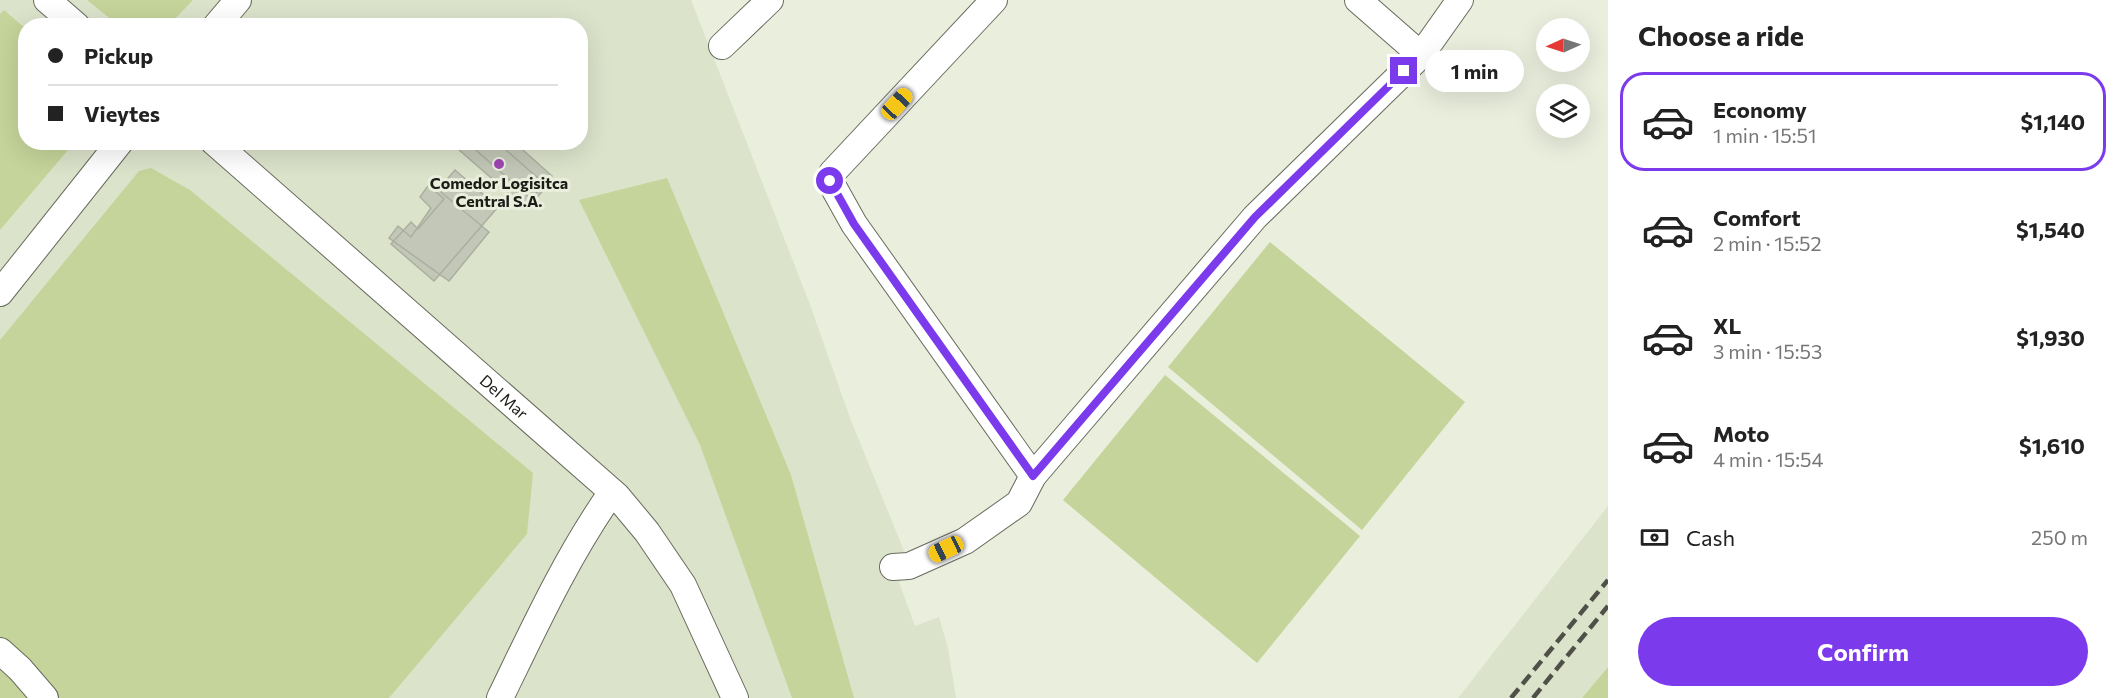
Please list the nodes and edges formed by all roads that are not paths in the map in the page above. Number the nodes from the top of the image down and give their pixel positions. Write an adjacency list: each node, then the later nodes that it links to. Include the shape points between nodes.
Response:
1 (47, 0): 7 (street)
2 (238, 0): 8 (street)
3 (770, 0): 9 (street)
4 (994, 0): 14 (street, via 832,173 830,181 854,224)
5 (1358, 0): 10 (street)
6 (1460, 0): 10 (street)
7 (68, 18)
8 (223, 18)
9 (722, 46)
10 (1421, 55): 14 (street, via 1255,217)
11 (114, 150): 13 (street)
12 (223, 150): 15 (street, Del Mar)
13 (0, 293)
14 (1033, 476): 16 (street, via 1020,503 965,541 909,566)
15 (612, 492): 19 (street, via 581,538); 20 (street, Del Mar, via 647,532 683,585)
16 (893, 567)
17 (0, 651): 18 (street)
18 (45, 698)
19 (500, 698)
20 (735, 698)

